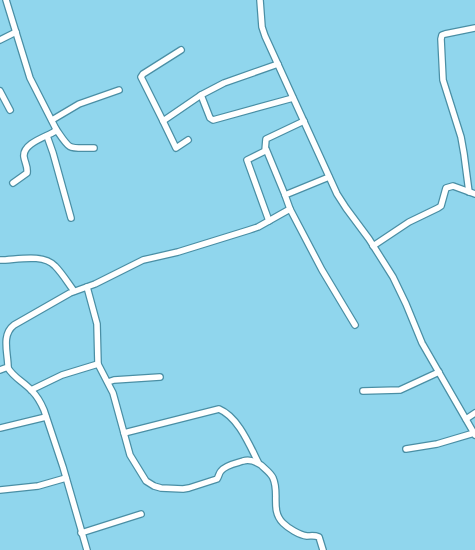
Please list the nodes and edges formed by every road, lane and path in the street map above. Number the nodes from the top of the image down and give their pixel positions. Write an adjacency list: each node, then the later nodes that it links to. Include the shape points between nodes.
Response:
1 (6, 0): 4 (street)
2 (260, 0): 7 (street, via 262,27)
3 (475, 28): 23 (street, via 445,34 441,39 443,80 461,137)
4 (16, 32): 5 (street); 13 (street, via 34,86)
5 (0, 40)
6 (181, 50): 14 (street, via 143,74 141,78)
7 (278, 64): 10 (street, via 224,83); 11 (street)
8 (120, 90): 13 (street, via 79,104)
9 (0, 91): 12 (street)
10 (201, 95): 11 (street, via 213,120); 14 (street)
11 (293, 98): 15 (street)
12 (10, 110)
13 (52, 120): 16 (street)
14 (163, 121): 18 (street, via 176,148)
15 (304, 121): 20 (street, via 266,139); 21 (street)
16 (56, 129): 17 (street); 19 (street, via 69,147)
17 (46, 136): 22 (street, via 26,148 24,157 27,173); 27 (street)
18 (188, 140)
19 (94, 148)
20 (266, 149): 25 (street); 28 (street, via 247,161)
21 (329, 177): 25 (street); 29 (street, via 346,208)
22 (12, 183)
23 (469, 192): 24 (street); 29 (street, via 453,186 446,188 438,208 409,222)
24 (475, 194)
25 (285, 195): 26 (street)
26 (290, 209): 28 (street); 33 (street)
27 (71, 218)
28 (269, 221): 31 (street, via 249,230 178,252 143,260)
29 (373, 246): 37 (street, via 400,290 422,343)
30 (0, 260): 32 (street, via 47,260 55,266)
31 (87, 288): 32 (street); 34 (street, via 97,324)
32 (74, 292): 35 (street, via 10,328 6,342)
33 (355, 325)
34 (98, 364): 39 (street); 40 (street, via 62,375)
35 (8, 368): 36 (street); 40 (street)
36 (0, 370)
37 (439, 372): 41 (street, via 400,390); 44 (street)
38 (160, 378): 39 (street)
39 (108, 382): 46 (street)
40 (31, 390): 43 (street, via 40,402)
41 (363, 390)
42 (475, 413): 44 (street)
43 (46, 417): 45 (street); 50 (street)
44 (466, 419): 47 (street)
45 (0, 428)
46 (124, 433): 49 (street, via 219,409 242,431); 49 (street, via 130,455 146,481 161,488 189,488 217,479 220,471 227,466 247,460)
47 (474, 434): 48 (street)
48 (406, 449)
49 (258, 462): 55 (street, via 273,478 276,509 283,524 303,535 319,537)
50 (66, 478): 51 (street, via 38,486); 53 (street)
51 (0, 490)
52 (140, 514): 53 (street)
53 (81, 533): 54 (street)
54 (87, 550)
55 (322, 550)

